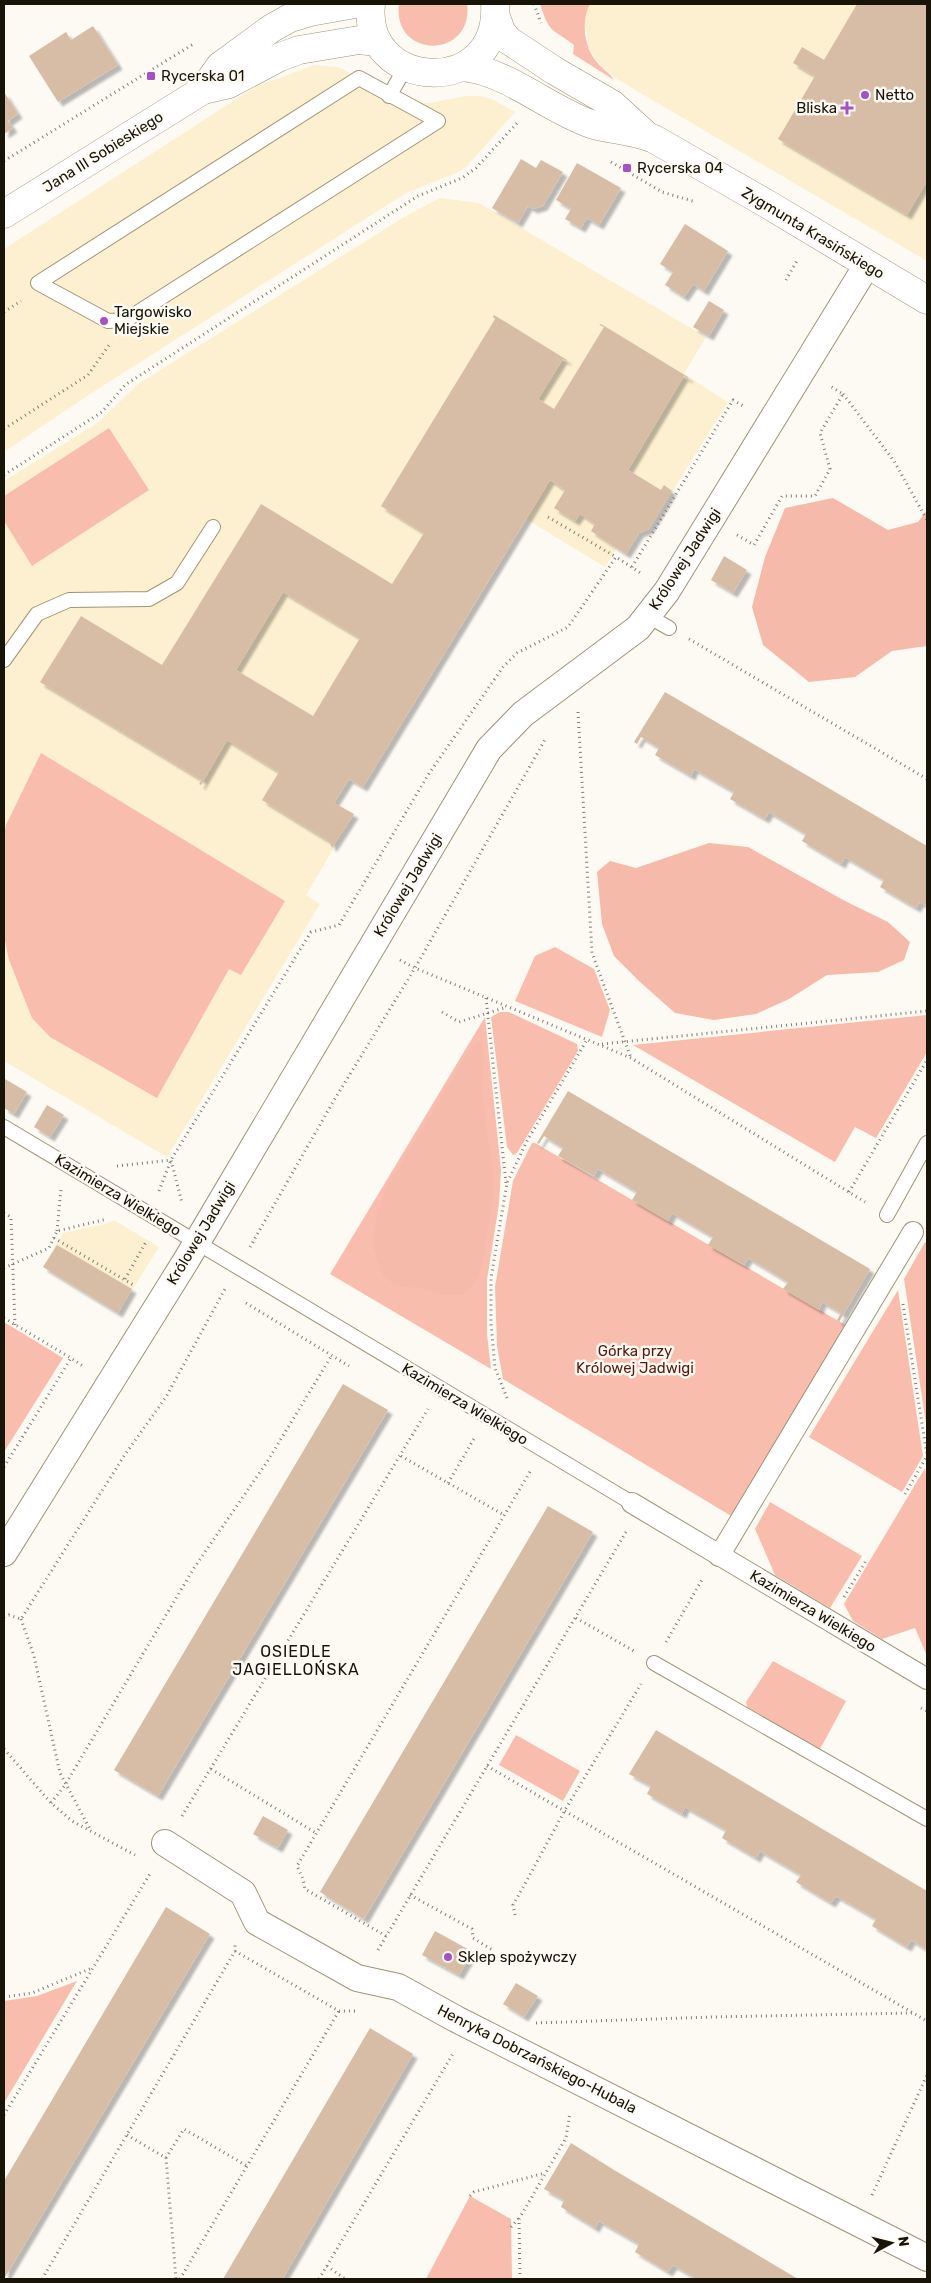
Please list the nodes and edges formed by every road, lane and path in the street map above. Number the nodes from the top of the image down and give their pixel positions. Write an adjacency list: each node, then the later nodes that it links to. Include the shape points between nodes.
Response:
1 (355, 4): 8 (street, Jana III Sobieskiego, via 310,12 272,28 220,66)
2 (371, 4): 5 (street, via 371,19)
3 (495, 10): 7 (street, via 493,33 480,53); 11 (street, Zygmunta Krasińskiego, via 501,31 508,40 612,104)
4 (197, 42): 13 (path)
5 (378, 42): 6 (street, via 388,55); 8 (street, Jana III Sobieskiego, via 359,40 299,50 229,84)
6 (406, 67): 7 (street, via 431,74); 9 (lane)
7 (462, 67): 11 (street, Zygmunta Krasińskiego, via 486,72 579,119)
8 (203, 90): 15 (street, Jana III Sobieskiego)
9 (389, 96): 20 (lane, via 438,121); 20 (lane, via 359,78 38,283 108,321)
10 (521, 119): 24 (path, via 476,168 462,178 418,196 125,385 102,412)
11 (647, 136): 17 (street, Zygmunta Krasińskiego)
12 (607, 160): 14 (path, via 662,192)
13 (4, 161)
14 (698, 203)
15 (4, 214)
16 (802, 252): 18 (path)
17 (867, 265): 19 (street, Zygmunta Krasińskiego); 31 (street, Królowej Jadwigi, via 667,591)
18 (786, 280)
19 (927, 300)
20 (126, 320): 23 (path, via 88,375)
21 (829, 385): 22 (path)
22 (843, 394): 26 (path, via 894,461); 28 (path, via 820,433 830,469 815,496 782,496 754,545)
23 (4, 429)
24 (4, 475)
25 (548, 517): 29 (path)
26 (927, 520)
27 (213, 527): 32 (lane, via 177,583 149,599 69,600 37,614)
28 (730, 531)
29 (616, 557): 30 (path); 50 (path, via 568,627 516,653 503,667 428,775 339,925 311,932)
30 (647, 577)
31 (658, 622): 35 (path); 36 (street, Królowej Jadwigi, via 638,628 523,714 489,748)
32 (4, 660)
33 (571, 713): 44 (path, via 578,707 592,953)
34 (549, 732): 37 (path)
35 (927, 779)
36 (373, 945): 37 (path); 62 (street, Królowej Jadwigi)
37 (415, 968): 38 (path); 66 (path, via 333,1102)
38 (486, 997): 39 (path); 42 (path)
39 (508, 1006): 42 (path); 43 (path)
40 (927, 1011): 44 (path)
41 (442, 1012): 42 (path, via 459,1022)
42 (487, 1013): 53 (path)
43 (588, 1038): 45 (path); 53 (path, via 527,1141)
44 (625, 1042): 45 (path); 46 (path)
45 (602, 1044): 46 (path)
46 (631, 1058): 54 (path)
47 (927, 1060): 54 (path)
48 (4, 1127): 51 (lane, Kazimierza Wielkiego)
49 (927, 1143): 57 (lane)
50 (171, 1160): 52 (path); 56 (path); 62 (path)
51 (64, 1162): 52 (lane, Kazimierza Wielkiego); 59 (path)
52 (77, 1170): 56 (lane, Kazimierza Wielkiego)
53 (506, 1184): 76 (path, via 491,1278 491,1323 495,1368 515,1419)
54 (849, 1192): 57 (path)
55 (4, 1212): 64 (path, via 11,1217)
56 (150, 1214): 62 (lane, Kazimierza Wielkiego); 67 (path, via 149,1236)
57 (887, 1215)
58 (116, 1216): 59 (path)
59 (57, 1231): 61 (path)
60 (912, 1232): 63 (street)
61 (54, 1238): 64 (path, via 49,1248); 67 (path)
62 (188, 1238): 66 (lane, Kazimierza Wielkiego); 85 (street, Królowej Jadwigi)
63 (896, 1259): 79 (path); 86 (street)
64 (13, 1264): 65 (path); 70 (path)
65 (4, 1268)
66 (238, 1268): 71 (lane, Kazimierza Wielkiego); 90 (path, via 166,1398 124,1456)
67 (125, 1279): 68 (path)
68 (141, 1290)
69 (4, 1318): 70 (path)
70 (14, 1324): 72 (path)
71 (344, 1332): 74 (lane, Kazimierza Wielkiego); 97 (path, via 267,1462 194,1568)
72 (71, 1358): 73 (path); 80 (path)
73 (86, 1367)
74 (440, 1389): 75 (lane, Kazimierza Wielkiego); 78 (path)
75 (487, 1417): 76 (lane, Kazimierza Wielkiego); 81 (path)
76 (510, 1431): 77 (lane, Kazimierza Wielkiego)
77 (543, 1450): 83 (lane, Kazimierza Wielkiego); 84 (path)
78 (401, 1456): 81 (path); 96 (path)
79 (927, 1456): 82 (path)
80 (4, 1467)
81 (448, 1483): 84 (path)
82 (905, 1494)
83 (636, 1506): 86 (street, Kazimierza Wielkiego); 89 (path)
84 (504, 1515): 102 (path)
85 (4, 1553)
86 (719, 1556): 91 (street, Kazimierza Wielkiego); 92 (path)
87 (866, 1559): 91 (path)
88 (4, 1617): 90 (path, via 9,1615)
89 (576, 1618): 92 (path); 95 (path)
90 (21, 1619): 97 (path, via 34,1656)
91 (830, 1621): 93 (street, Kazimierza Wielkiego)
92 (654, 1663): 99 (path); 100 (lane)
93 (927, 1679)
94 (4, 1749): 98 (path)
95 (487, 1766): 99 (path); 104 (path)
96 (211, 1769): 102 (path); 103 (path)
97 (65, 1785): 98 (path); 101 (path)
98 (51, 1803): 101 (path, via 72,1822)
99 (565, 1810): 105 (path, via 513,1905); 113 (path)
100 (927, 1819)
101 (91, 1831): 103 (path)
102 (316, 1834): 106 (path, via 297,1866 305,1889)
103 (160, 1854): 109 (path); 110 (street, Henryka Dobrzańskiego-Hubala, via 243,1893 257,1922 357,1978)
104 (410, 1894): 106 (path); 108 (path, via 472,1929 473,1938)
105 (515, 1915)
106 (386, 1936): 110 (path, via 379,1946)
107 (234, 1942): 120 (path, via 235,1951)
108 (494, 1951)
109 (92, 1968): 111 (path, via 32,1993); 119 (path)
110 (372, 1982): 115 (street, Henryka Dobrzańskiego-Hubala, via 398,1987)
111 (4, 1997)
112 (339, 2011): 122 (path)
113 (913, 2013): 114 (path); 116 (path, via 511,2024)
114 (927, 2022)
115 (468, 2025): 116 (street, Henryka Dobrzańskiego-Hubala); 129 (path)
116 (503, 2042): 126 (street, Henryka Dobrzańskiego-Hubala)
117 (927, 2075): 126 (path)
118 (571, 2105): 123 (path, via 566,2138)
119 (4, 2115)
120 (127, 2135): 121 (path); 130 (path)
121 (166, 2158): 122 (path, via 184,2129); 131 (path)
122 (247, 2166): 131 (path)
123 (545, 2173): 124 (path, via 474,2192); 125 (path)
124 (470, 2196)
125 (519, 2219): 127 (path); 134 (path)
126 (860, 2222): 128 (street, Henryka Dobrzańskiego-Hubala)
127 (511, 2227)
128 (927, 2258)
129 (327, 2266): 132 (path); 133 (path)
130 (42, 2279)
131 (178, 2279)
132 (319, 2279)
133 (345, 2279)
134 (520, 2279)

